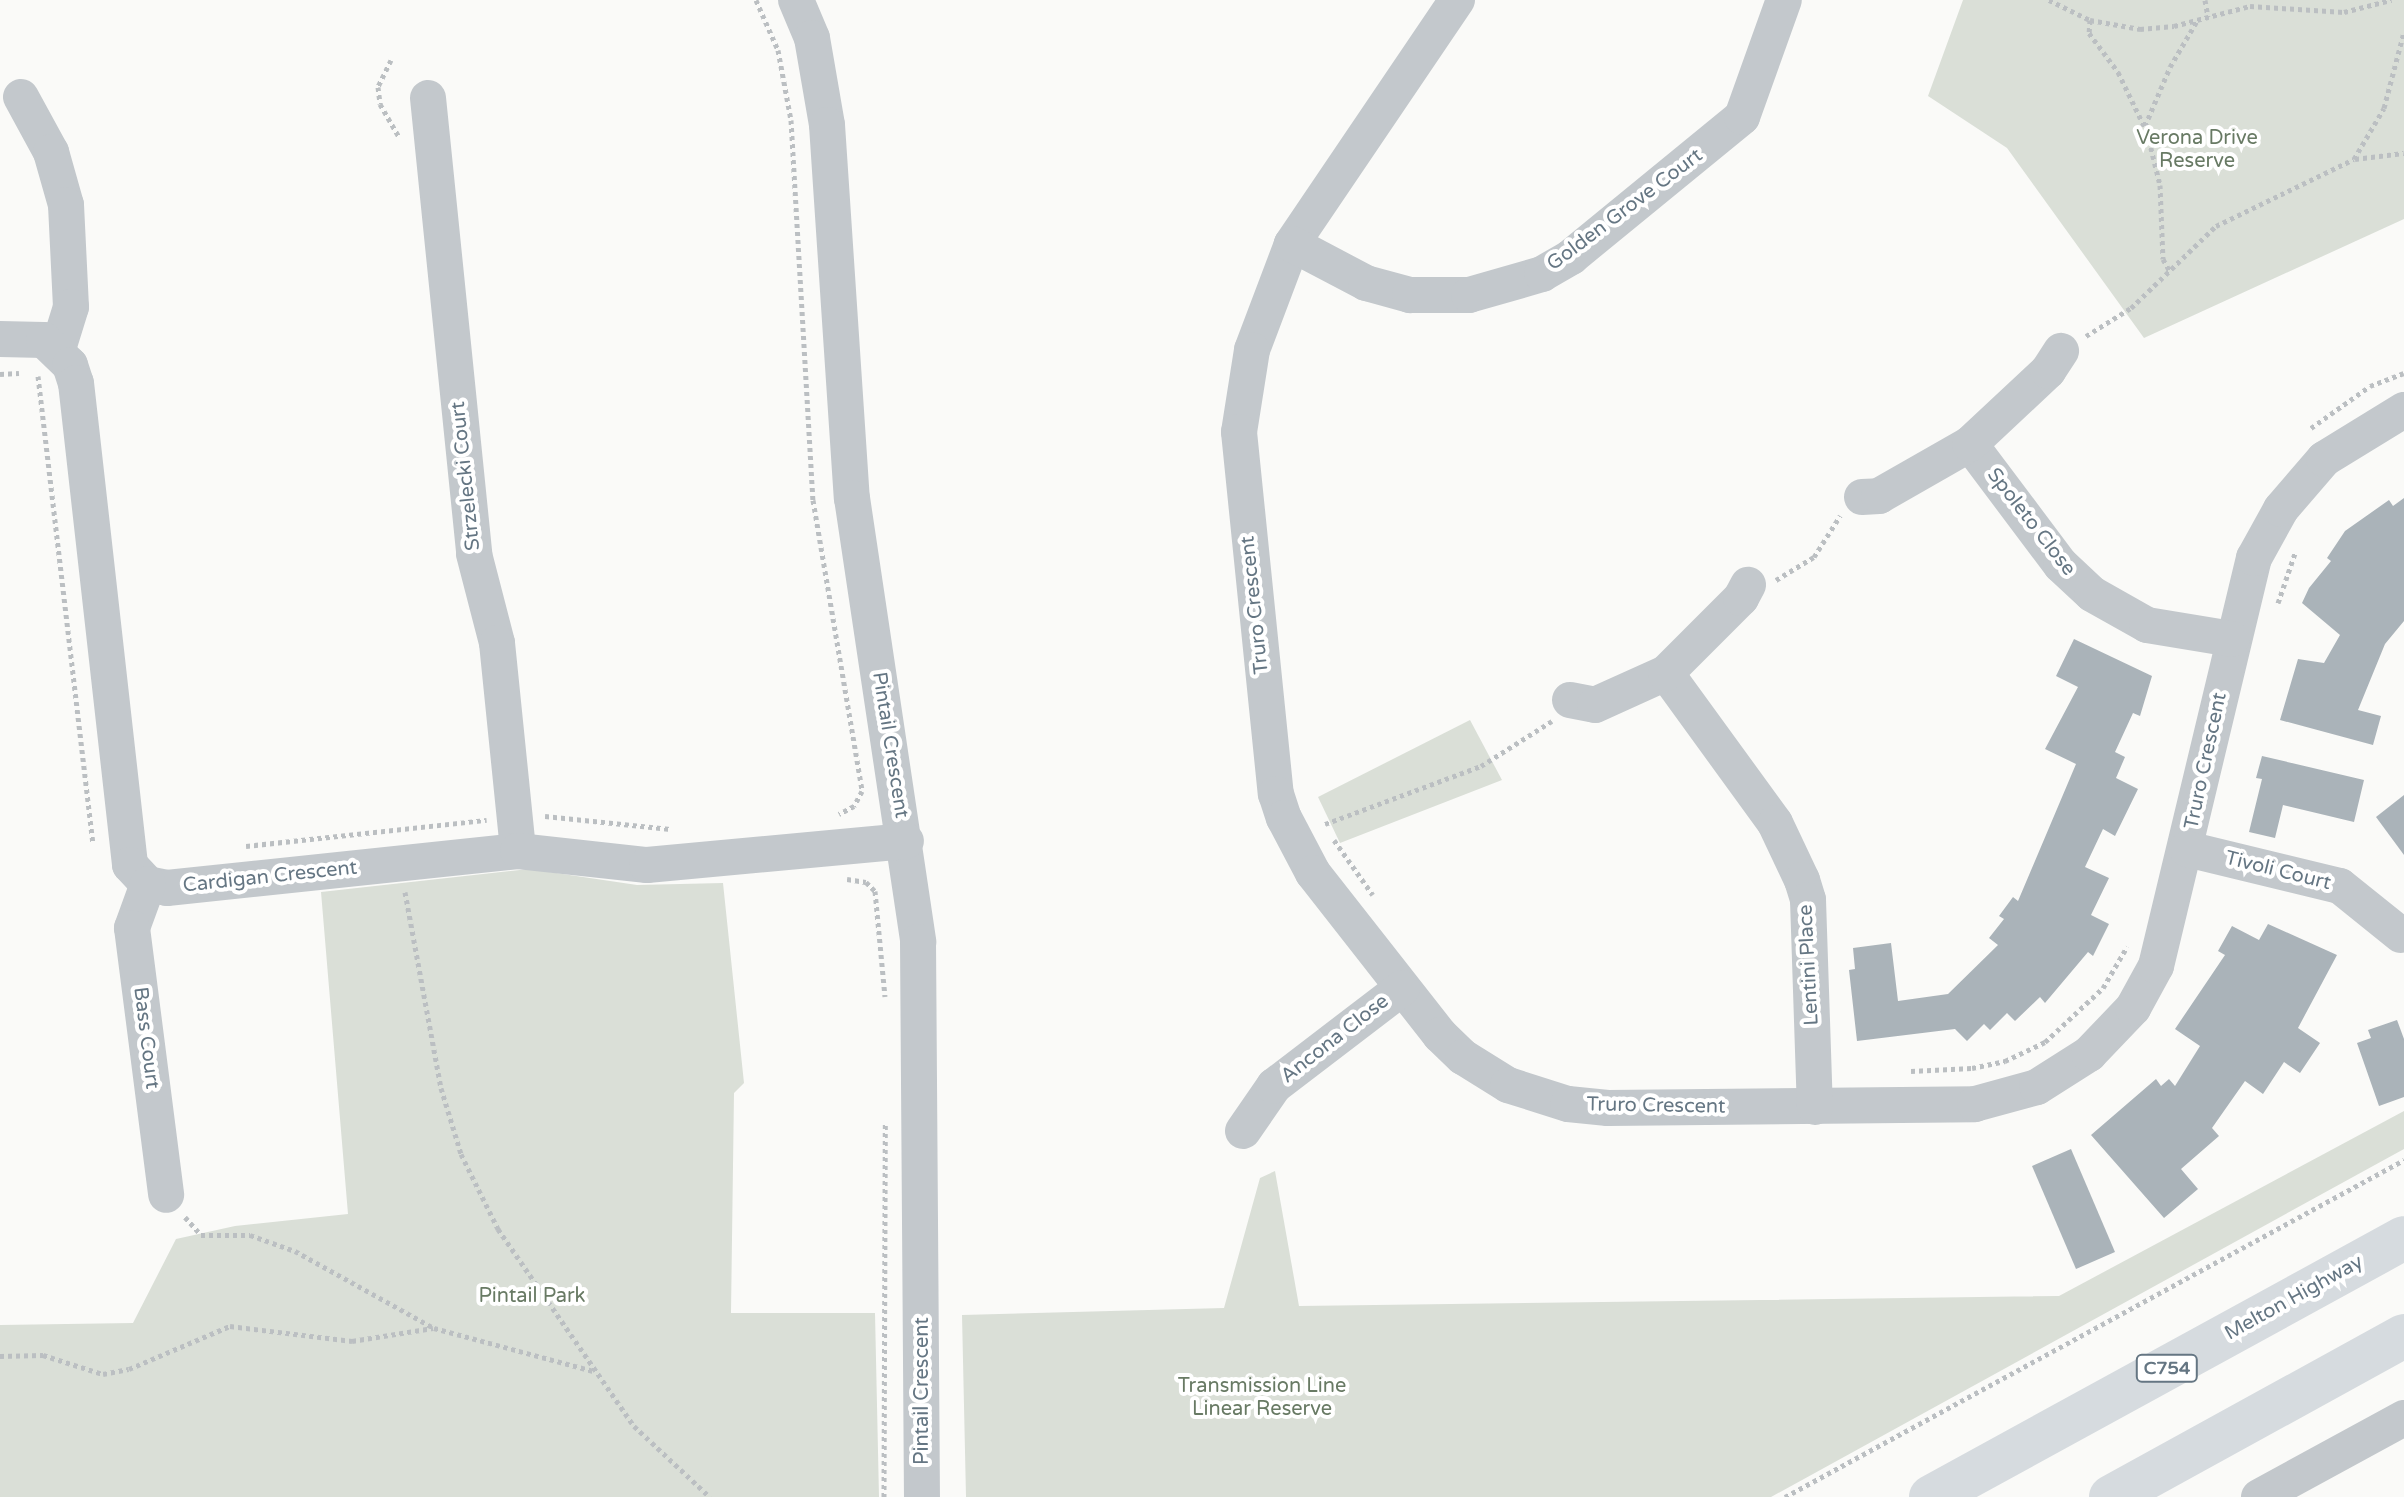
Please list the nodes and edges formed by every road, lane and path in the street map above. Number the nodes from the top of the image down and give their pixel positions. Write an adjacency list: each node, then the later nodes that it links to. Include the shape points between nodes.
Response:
1 (796, 0): 36 (street, Pintail Crescent, via 812,38 825,114 852,498)
2 (1784, 0): 16 (street, Golden Grove Court, via 1747,106 1733,127 1571,257 1507,288 1456,296 1401,293 1366,283)
3 (2049, 0): 9 (path)
4 (2205, 0): 7 (path)
5 (2391, 0): 7 (path, via 2344,12 2250,6)
6 (1450, 2): 16 (street, Truro Crescent)
7 (2208, 17): 8 (path)
8 (2198, 19): 9 (path, via 2140,29); 13 (path)
9 (2090, 20): 13 (path, via 2089,33 2118,72)
10 (2404, 32): 15 (path, via 2384,108)
11 (21, 97): 20 (street, via 51,152 66,205 71,307)
12 (428, 98): 35 (street, Strzelecki Court, via 474,554 497,643)
13 (2145, 127): 17 (path, via 2160,185 2163,259)
14 (2404, 153): 15 (path)
15 (2354, 159): 17 (path, via 2230,217 2201,236)
16 (1292, 244): 39 (street, Truro Crescent, via 1252,350 1239,432 1276,794)
17 (2169, 270): 19 (path, via 2131,308)
18 (0, 339): 20 (street, via 29,336)
19 (2061, 351): 24 (street, via 2048,371)
20 (48, 360): 41 (path); 43 (street, via 76,383 130,865)
21 (2404, 373): 23 (path, via 2370,386)
22 (2404, 410): 28 (street, Truro Crescent, via 2339,447 2281,509 2254,558)
23 (2301, 436)
24 (1970, 444): 25 (street, via 1879,496); 28 (street, Spoleto Close, via 2061,565 2092,594 2147,625)
25 (1862, 497): 26 (path, via 1843,511 1814,557)
26 (1784, 578)
27 (1748, 585): 29 (street)
28 (2232, 639): 40 (street, Truro Crescent)
29 (1666, 673): 30 (street, via 1595,705); 50 (street, Lentini Place, via 1775,823 1802,880 1808,900)
30 (1573, 702): 33 (path, via 1481,766)
31 (1317, 809): 33 (path)
32 (823, 816): 38 (path, via 839,814)
33 (1324, 822): 39 (path)
34 (674, 829): 35 (path, via 562,816)
35 (516, 835): 37 (path); 38 (street, Cardigan Crescent, via 647,865); 42 (street, Cardigan Crescent)
36 (906, 841): 38 (street, Cardigan Crescent); 63 (street, Pintail Crescent, via 921,991)
37 (232, 847)
38 (841, 847): 48 (path, via 844,879 866,882 875,891)
39 (1319, 849): 44 (path); 47 (street, Truro Crescent)
40 (2187, 849): 45 (street, Tivoli Court, via 2340,886); 50 (street, Truro Crescent, via 2147,987 2089,1054 2037,1087 1975,1104)
41 (96, 859)
42 (399, 864): 43 (street, Cardigan Crescent, via 167,888); 59 (path, via 441,1088 461,1154 498,1229)
43 (148, 884): 54 (street, Bass Court, via 132,928)
44 (1379, 903)
45 (2401, 935)
46 (2130, 936): 49 (path, via 2103,988 2045,1042 2005,1061 1972,1068)
47 (1402, 988): 50 (street, Truro Crescent, via 1463,1057 1532,1095 1608,1108); 52 (street, Ancona Close, via 1274,1086)
48 (885, 1004)
49 (1902, 1071)
50 (1815, 1107)
51 (886, 1115): 62 (path)
52 (1240, 1135)
53 (2404, 1160): 64 (path)
54 (166, 1195): 56 (path, via 201,1235 268,1240)
55 (2404, 1238): 65 (highway, Melton Highway / C754)
56 (434, 1328): 58 (path, via 352,1341 230,1326 129,1369 103,1374 49,1356); 59 (path)
57 (2404, 1336): 66 (highway)
58 (0, 1356)
59 (593, 1371): 61 (path, via 634,1426)
60 (2404, 1418): 67 (street)
61 (710, 1497)
62 (884, 1497)
63 (922, 1497)
64 (1785, 1497)
65 (1931, 1497)
66 (2111, 1497)
67 (2259, 1497)

